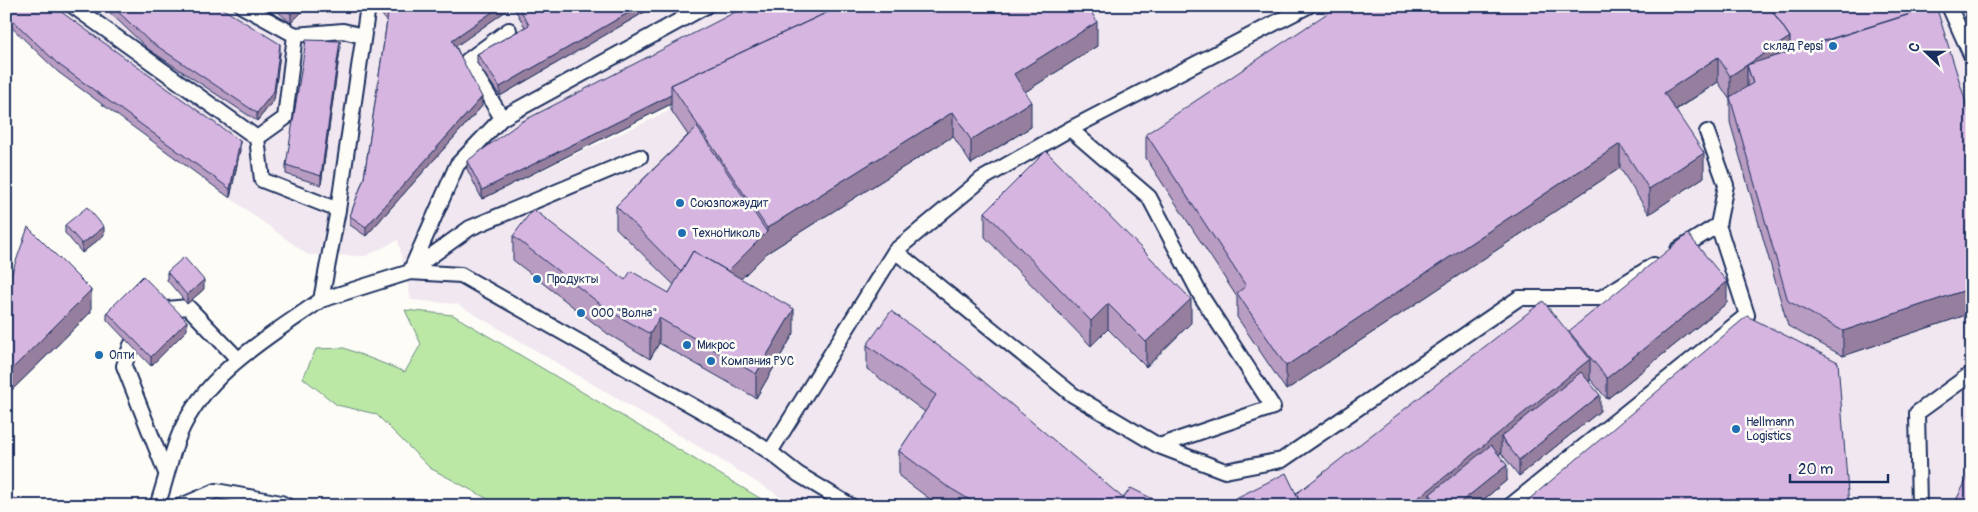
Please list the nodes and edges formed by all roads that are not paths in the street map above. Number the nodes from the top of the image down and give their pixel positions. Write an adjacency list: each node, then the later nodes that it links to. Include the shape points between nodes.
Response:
1 (73, 6): 14 (lane)
2 (242, 6): 8 (lane)
3 (368, 6): 9 (lane)
4 (706, 6): 11 (lane)
5 (1308, 6): 12 (lane)
6 (1949, 6): 10 (lane)
7 (509, 30): 11 (lane, via 468,61)
8 (294, 35): 9 (lane, via 343,31); 14 (lane, via 285,118)
9 (364, 36): 16 (lane)
10 (1972, 57)
11 (502, 118): 19 (lane, via 457,165)
12 (1070, 129): 18 (lane, via 982,179); 25 (lane, via 1149,197 1202,296 1273,406)
13 (1707, 132): 17 (lane, via 1726,185)
14 (257, 138): 16 (lane, via 262,180)
15 (640, 157): 19 (lane, via 470,228)
16 (338, 210): 20 (lane)
17 (1718, 225): 25 (lane, via 1601,298 1519,298 1282,460 1225,471); 32 (lane, via 1747,315)
18 (895, 250): 25 (lane, via 1073,395); 26 (lane)
19 (410, 272): 20 (lane); 26 (lane, via 461,275)
20 (321, 300): 23 (lane)
21 (167, 309): 23 (lane, via 188,307)
22 (131, 345): 27 (lane, via 124,366)
23 (238, 359): 27 (lane, via 203,396 180,432)
24 (1972, 373): 33 (lane, via 1917,412)
25 (1159, 446)
26 (770, 452): 31 (lane, via 798,474)
27 (166, 473): 28 (lane)
28 (157, 506)
29 (181, 506): 30 (lane, via 216,491)
30 (287, 506)
31 (851, 506)
32 (1510, 506)
33 (1919, 506)

